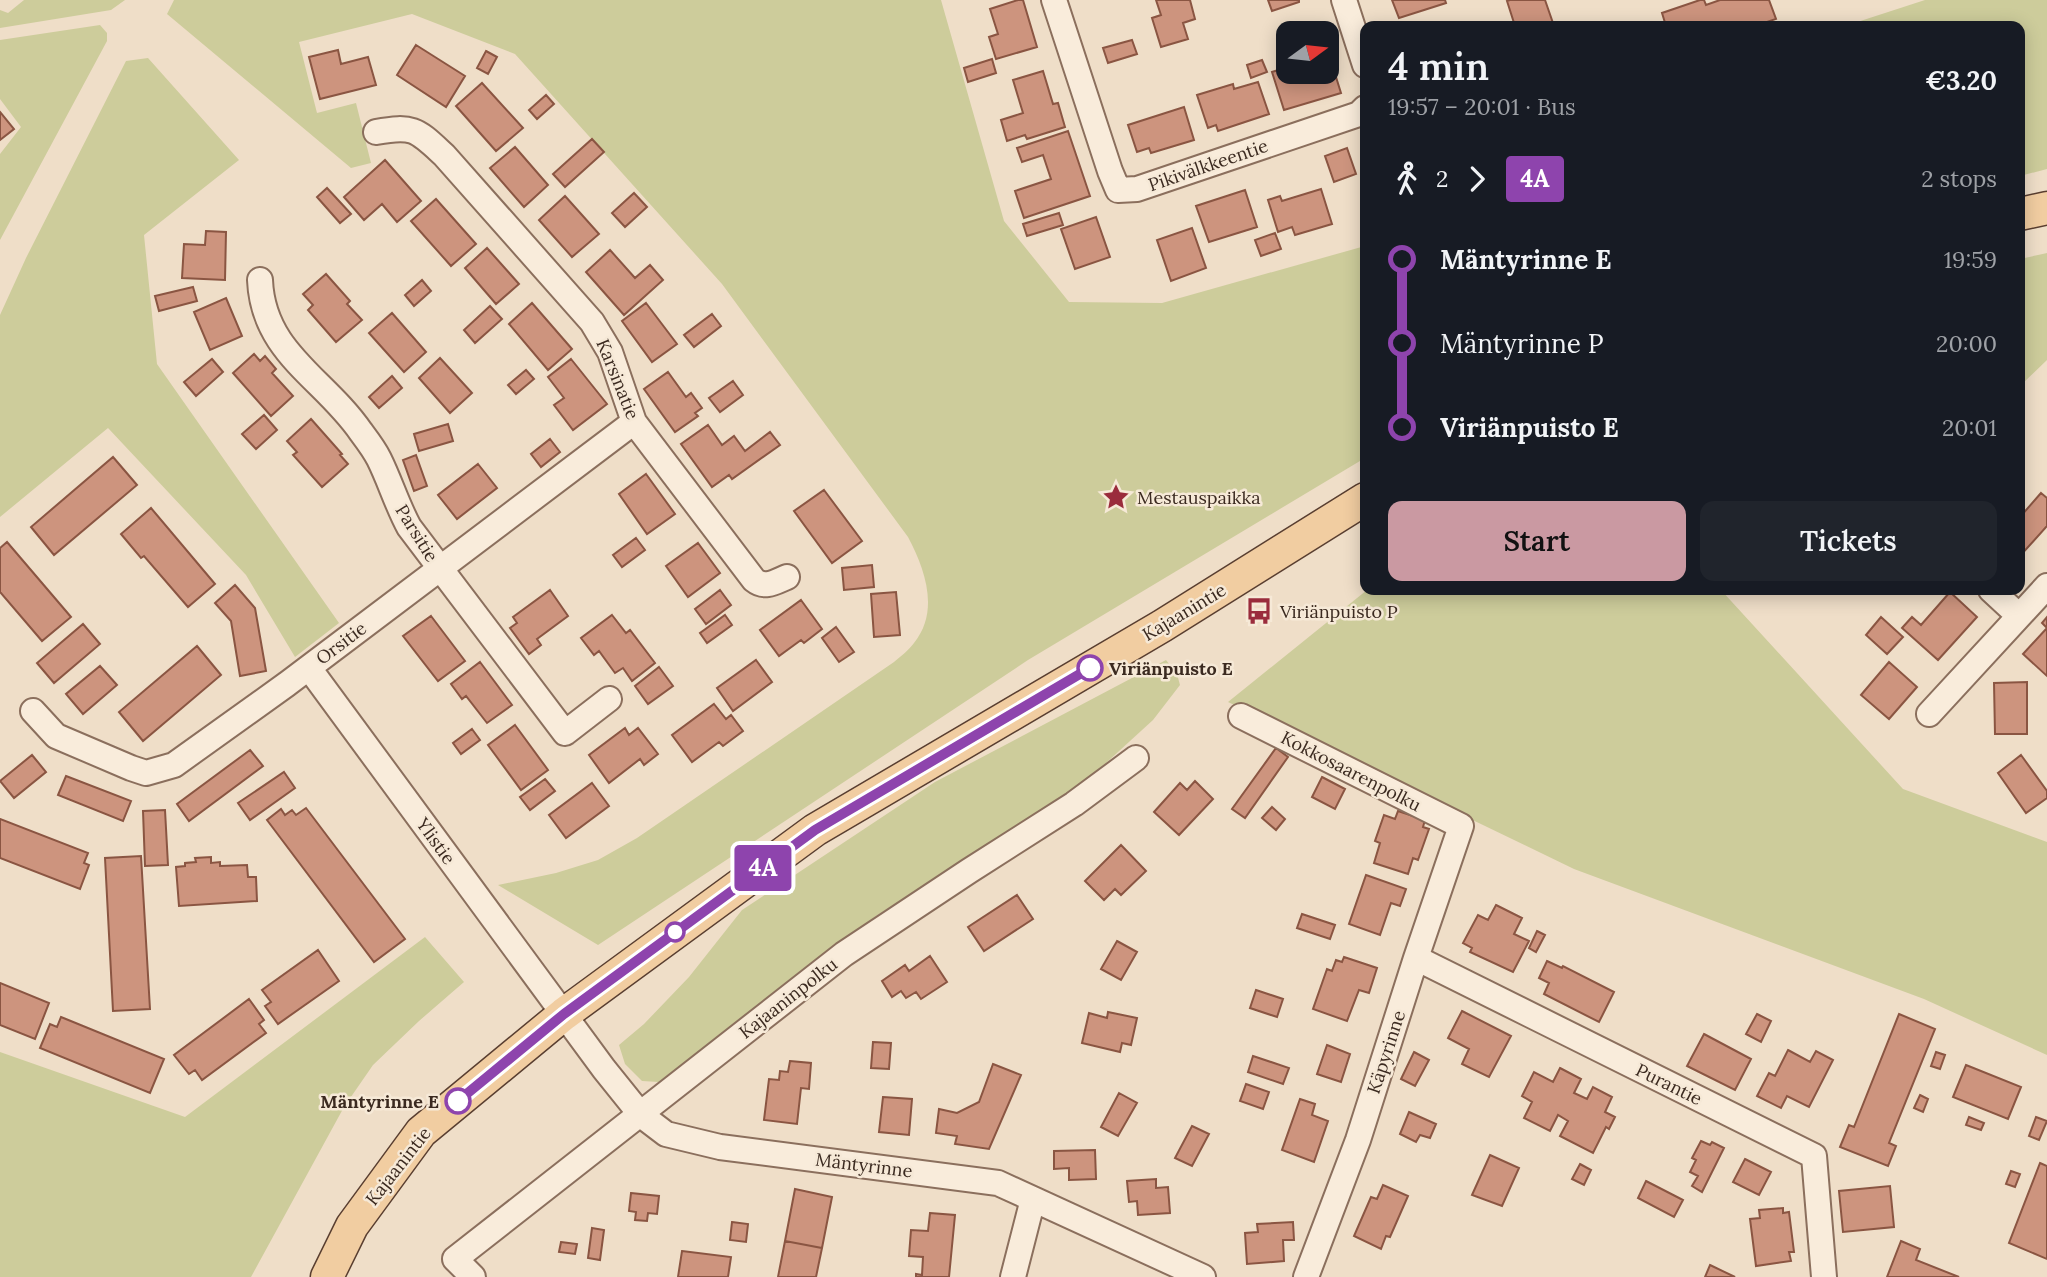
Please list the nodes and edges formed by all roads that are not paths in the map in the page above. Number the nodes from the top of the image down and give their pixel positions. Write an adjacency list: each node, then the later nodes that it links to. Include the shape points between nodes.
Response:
1 (1055, 0): 4 (street, Pikivälkkeentie, via 1118,190 1137,189)
2 (1344, 0): 3 (street)
3 (1360, 50)
4 (1360, 113)
5 (376, 132): 9 (street, Karsinatie, via 411,129 444,155 603,337)
6 (2047, 208): 7 (main road)
7 (2025, 213)
8 (260, 280): 11 (street, Parsitie, via 268,323 282,345 359,428 379,459 409,527)
9 (634, 422): 11 (street, Orsitie); 12 (street, Karsinatie, via 754,580 768,585)
10 (1360, 502): 24 (main road, Kajaanintie, via 1162,626 815,830)
11 (439, 569): 16 (street, Orsitie); 17 (street, Parsitie, via 565,733)
12 (787, 577)
13 (2047, 586): 15 (street)
14 (1996, 595): 15 (street)
15 (2018, 615): 19 (street)
16 (309, 668): 18 (street, Orsitie, via 184,760 146,773 56,736); 24 (street, Ylistie)
17 (609, 699)
18 (33, 711)
19 (1929, 714)
20 (1241, 716): 22 (street, Kokkosaarenpolku)
21 (1136, 758): 25 (street, Kajaaninpolku, via 1074,804 844,954)
22 (1461, 826): 23 (street, Käpyrinne)
23 (1416, 958): 31 (street, Käpyrinne, via 1358,1140); 32 (street, Purantie, via 1814,1156)
24 (564, 1014): 25 (street, Mäntyrinne); 27 (main road, Kajaanintie, via 421,1132 352,1226)
25 (641, 1115): 26 (street, Mäntyrinne, via 666,1134 720,1147 998,1182); 28 (street, Kajaaninpolku, via 455,1259)
26 (1033, 1199): 29 (street); 30 (street, Mäntyrinne)
27 (327, 1276)
28 (473, 1277)
29 (1013, 1277)
30 (1203, 1277)
31 (1306, 1277)
32 (1824, 1277)

